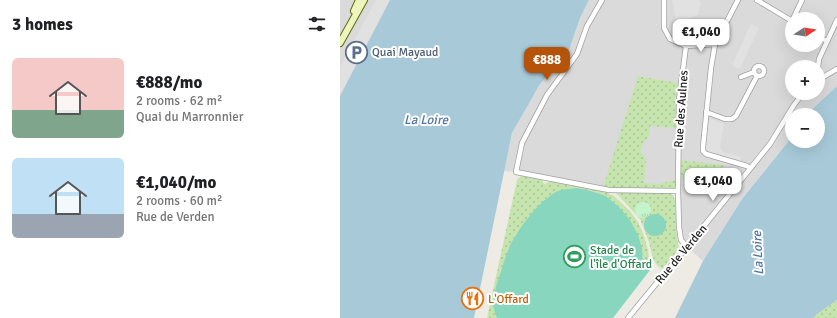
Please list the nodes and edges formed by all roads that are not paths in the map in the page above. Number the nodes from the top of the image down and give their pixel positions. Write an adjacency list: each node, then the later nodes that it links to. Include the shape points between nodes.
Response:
1 (359, 0): 2 (main road, via 340,43)
2 (364, 0)
3 (602, 0): 21 (street, via 587,26 577,54 546,95 522,143 516,172 609,190)
4 (664, 0): 13 (street, via 664,28 670,39)
5 (738, 0): 12 (street)
6 (757, 0): 9 (street)
7 (802, 0): 8 (street)
8 (797, 12)
9 (785, 16)
10 (837, 20): 11 (street)
11 (827, 42): 14 (street)
12 (716, 44): 13 (street); 19 (street)
13 (686, 46): 21 (street, Rue des Aulnes, via 679,100)
14 (818, 60)
15 (837, 69): 17 (street)
16 (741, 76): 19 (street, via 756,74 736,116 725,119)
17 (825, 76)
18 (798, 100): 20 (street, Rue de Verden, via 770,144)
19 (706, 112): 20 (street, via 703,151)
20 (750, 168): 22 (street, Rue de Verden)
21 (678, 191): 22 (street, Rue des Aulnes, via 681,240)
22 (687, 247): 23 (street, Rue de Verden)
23 (628, 318)

